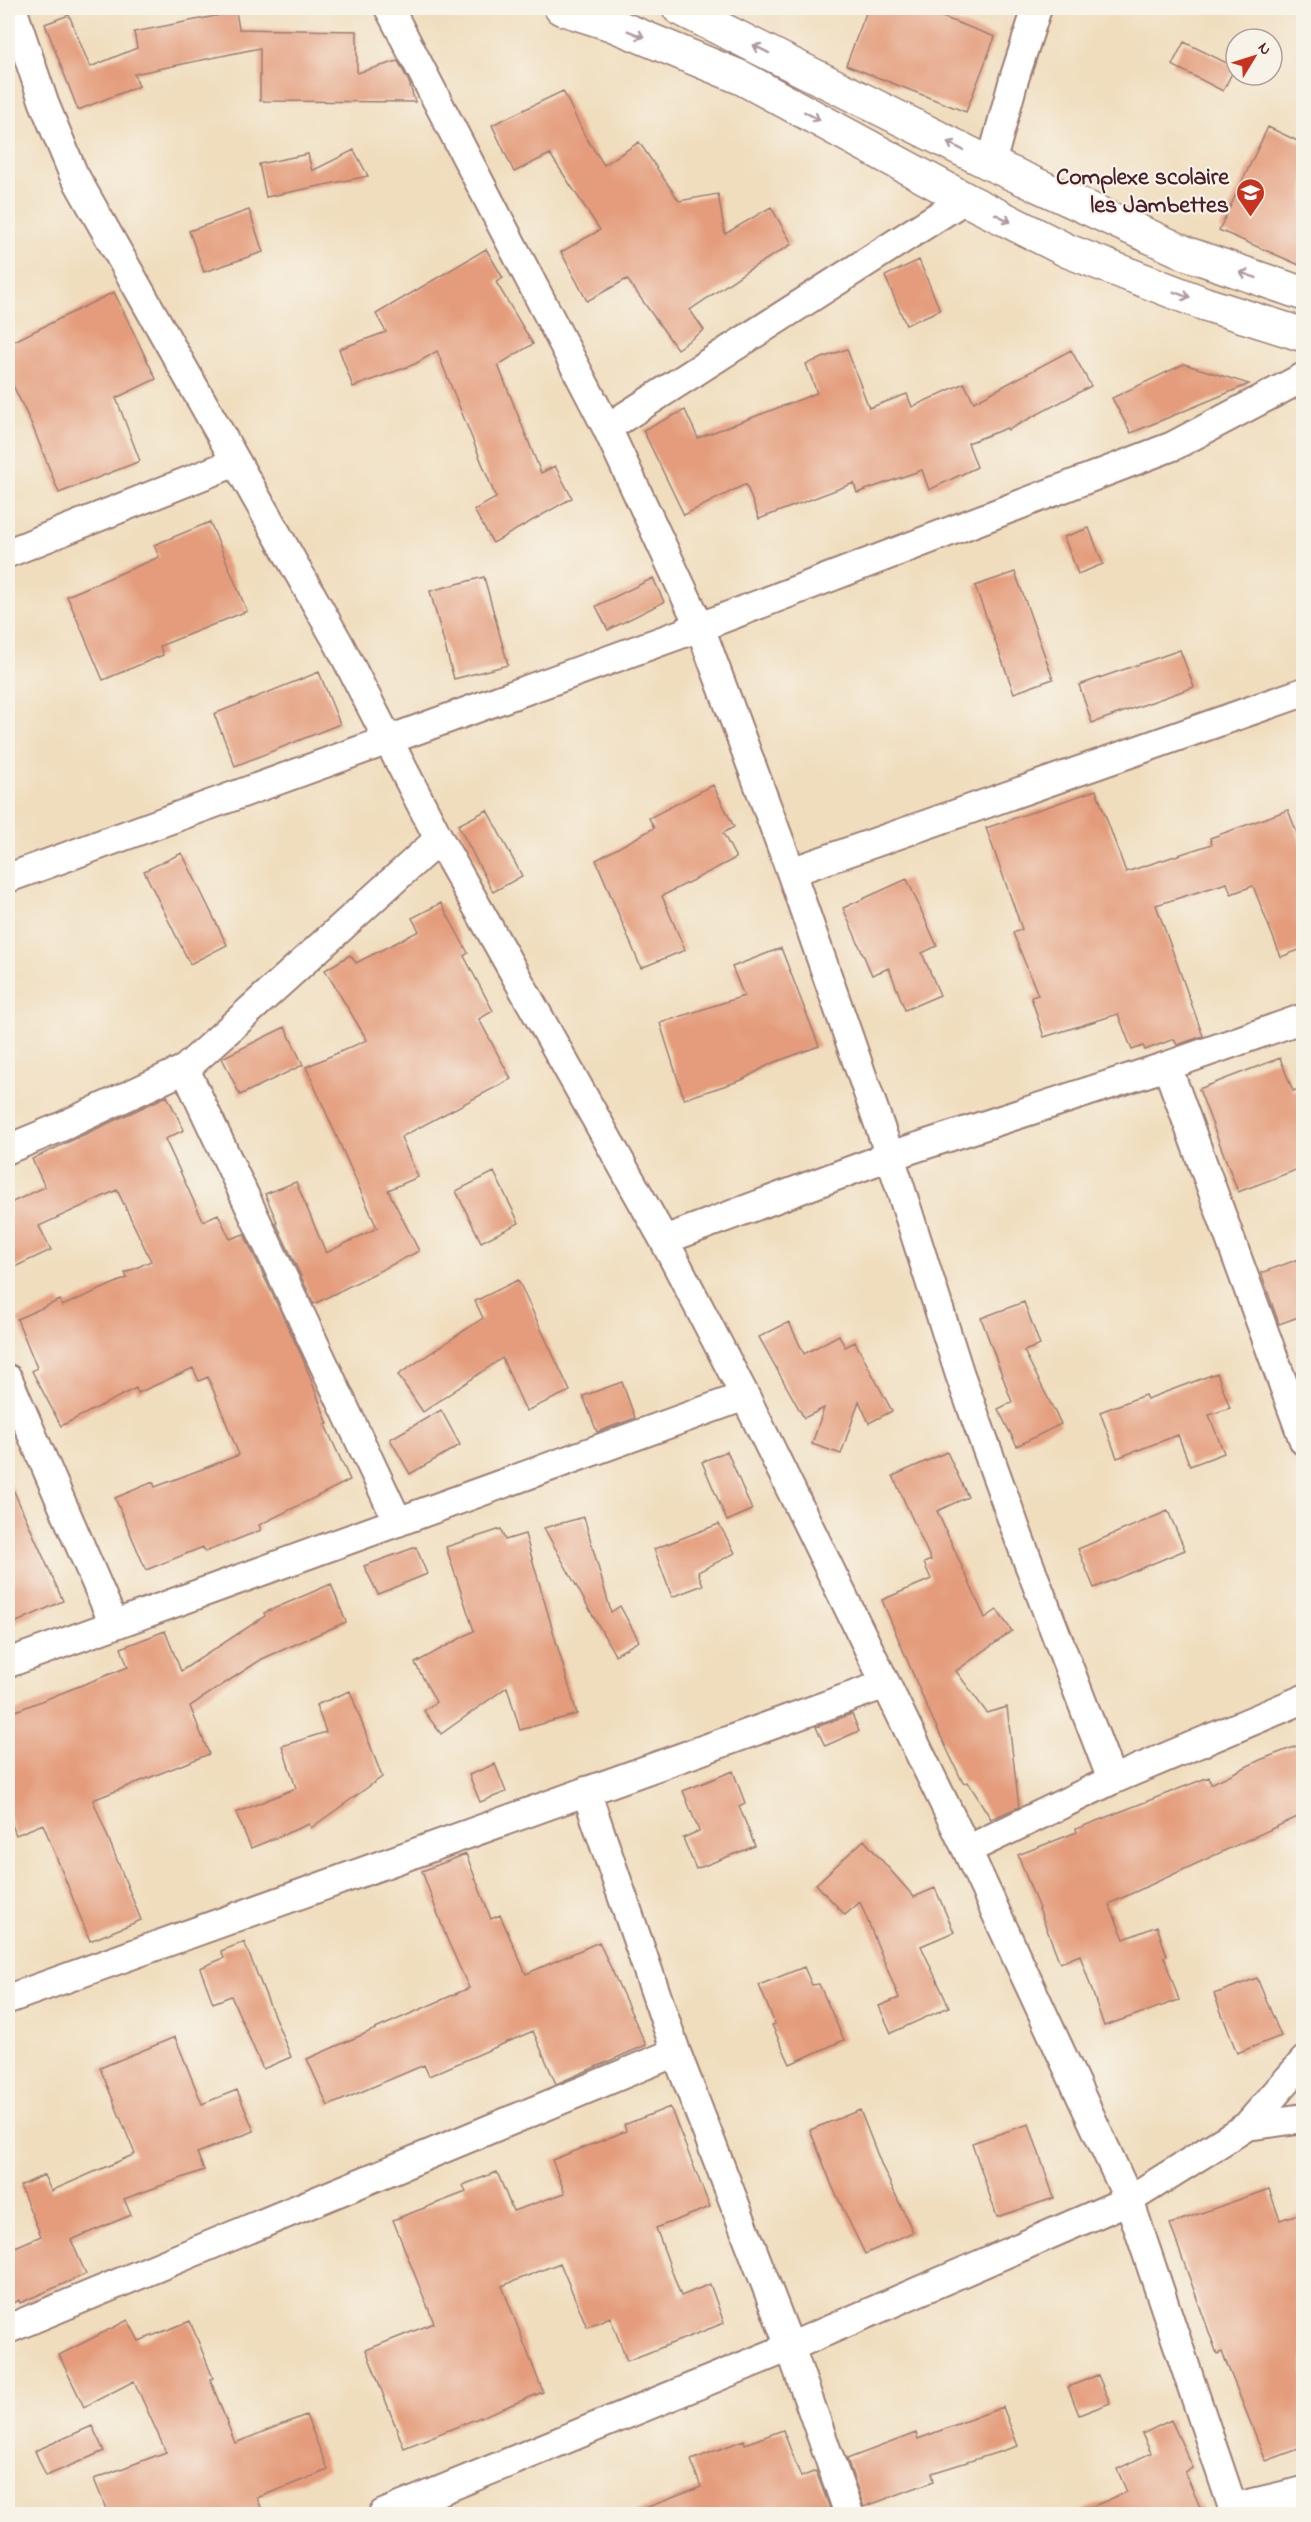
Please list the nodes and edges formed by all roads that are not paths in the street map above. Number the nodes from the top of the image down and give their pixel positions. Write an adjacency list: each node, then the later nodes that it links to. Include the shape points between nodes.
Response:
1 (12, 8): 12 (street, via 73,173)
2 (389, 8): 11 (street)
3 (561, 8): 7 (street, one-way to 7, via 611,24 742,78)
4 (679, 8): 6 (street, one-way to 4)
5 (1037, 8): 6 (street)
6 (991, 164): 8 (street, one-way to 6, via 1188,254)
7 (965, 199): 9 (street, one-way to 9, via 1068,251 1205,304); 11 (street)
8 (1304, 294)
9 (1304, 335)
10 (1304, 377): 14 (street, via 1173,446)
11 (607, 428): 14 (street)
12 (236, 462): 13 (street); 16 (street, via 339,644)
13 (8, 553)
14 (700, 627): 16 (street); 18 (street)
15 (1304, 692): 18 (street)
16 (387, 740): 17 (street); 19 (street)
17 (439, 839): 22 (street); 25 (street)
18 (791, 872): 24 (street)
19 (8, 879)
20 (1304, 1018): 21 (street)
21 (1167, 1066): 24 (street); 28 (street)
22 (184, 1069): 23 (street); 29 (street)
23 (8, 1149)
24 (890, 1156): 25 (street); 34 (street, via 960,1375)
25 (664, 1240): 27 (street)
26 (8, 1379): 30 (street)
27 (745, 1396): 29 (street); 32 (street)
28 (1304, 1441)
29 (398, 1522): 30 (street)
30 (114, 1624): 31 (street)
31 (8, 1663)
32 (886, 1684): 35 (street); 36 (street)
33 (1304, 1699): 34 (street)
34 (1112, 1780): 36 (street)
35 (586, 1791): 37 (street); 38 (street)
36 (967, 1850): 42 (street)
37 (8, 1999)
38 (676, 2052): 43 (street); 44 (street)
39 (1304, 2061): 41 (street)
40 (1304, 2118): 41 (street)
41 (1247, 2126): 42 (street)
42 (1129, 2200): 44 (street); 46 (street)
43 (8, 2329)
44 (790, 2347): 47 (street); 48 (street)
45 (1304, 2491): 46 (street)
46 (1233, 2511)
47 (383, 2514)
48 (849, 2514)

